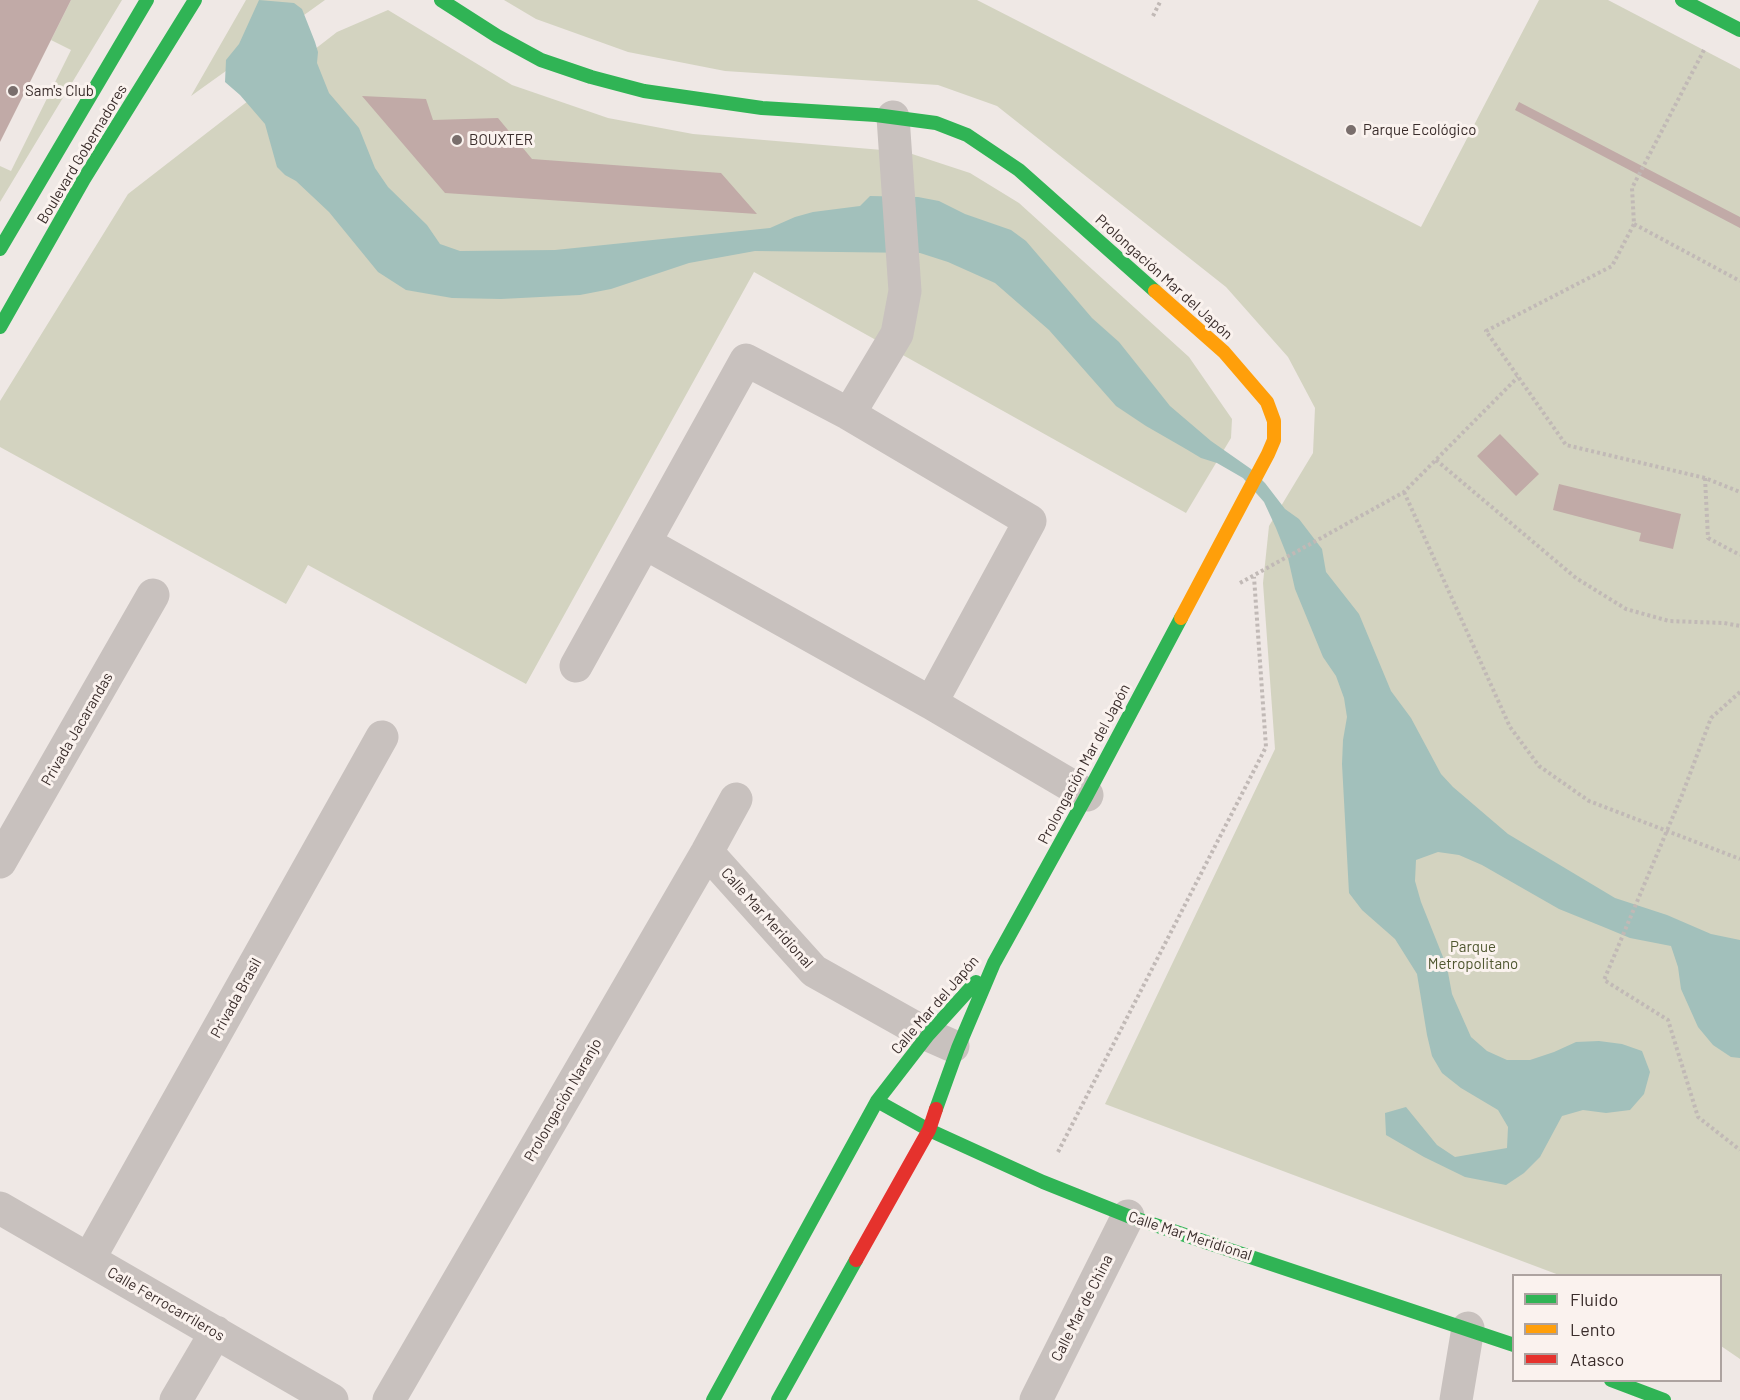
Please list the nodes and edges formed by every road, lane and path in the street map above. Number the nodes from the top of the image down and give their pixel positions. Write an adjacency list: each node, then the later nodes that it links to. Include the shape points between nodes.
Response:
1 (147, 0): 11 (street, Boulevard Gobernadores)
2 (195, 0): 13 (street, Boulevard Gobernadores, via 84,179)
3 (441, 0): 9 (street, Prolongación Mar del Japón, via 541,60 644,91 762,108)
4 (1161, 0): 6 (path)
5 (1682, 0): 7 (street)
6 (1153, 16)
7 (1720, 20): 8 (street); 10 (path, via 1632,188)
8 (1740, 30)
9 (893, 117): 15 (street, via 905,291 897,334); 30 (street, Prolongación Mar del Japón, via 936,123 967,135 1018,170 1224,352 1271,411 1274,440)
10 (1634, 224): 12 (path); 14 (path, via 1612,266 1486,331)
11 (0, 249)
12 (1740, 280)
13 (0, 327)
14 (1518, 377): 16 (path); 17 (path, via 1566,445)
15 (849, 414): 20 (street, via 746,360); 28 (street, via 1030,521)
16 (1436, 460): 18 (path); 25 (path, via 1576,578 1626,609 1669,621)
17 (1705, 478): 19 (path); 21 (path, via 1708,538)
18 (1404, 492): 22 (path); 32 (path, via 1510,727 1539,766 1589,801)
19 (1740, 492)
20 (645, 543): 26 (street); 28 (street)
21 (1740, 555)
22 (1279, 562)
23 (1254, 577): 41 (path, via 1266,747)
24 (153, 595): 35 (street, Privada Jacarandas)
25 (1740, 626)
26 (576, 666)
27 (1740, 692): 32 (path, via 1711,718)
28 (932, 704): 30 (street)
29 (382, 737): 44 (street, Privada Brasil)
30 (1087, 795): 36 (street, Prolongación Mar del Japón)
31 (736, 799): 33 (street, Prolongación Naranjo)
32 (1667, 831): 34 (path); 40 (path, via 1605,980 1668,1020 1698,1117)
33 (707, 852): 37 (street, Calle Mar Meridional, via 814,971); 51 (street, Prolongación Naranjo)
34 (1740, 859)
35 (0, 862)
36 (994, 963): 37 (street, Calle Mar del Japón); 37 (street, Calle Mar del Japón)
37 (943, 1042): 38 (street, Calle Mar del Japón); 39 (street, Calle Mar del Japón)
38 (877, 1101): 39 (street, Calle Mar Meridional); 52 (street, Calle Mar del Japón)
39 (929, 1130): 41 (street, Calle Mar Meridional); 53 (street, Calle Mar del Japón)
40 (1740, 1150)
41 (1043, 1182): 43 (street, Calle Mar Meridional)
42 (0, 1208): 44 (street, Calle Ferrocarrileros)
43 (1128, 1216): 45 (street, Calle Mar Meridional); 54 (street, Calle Mar de China)
44 (89, 1259): 46 (street, Calle Ferrocarrileros)
45 (1468, 1328): 47 (street, Calle Mar Meridional); 55 (street)
46 (216, 1332): 49 (street); 50 (street, Calle Ferrocarrileros)
47 (1512, 1344)
48 (1616, 1382): 56 (street)
49 (176, 1400)
50 (332, 1400)
51 (389, 1400)
52 (713, 1400)
53 (778, 1400)
54 (1036, 1400)
55 (1456, 1400)
56 (1664, 1400)

